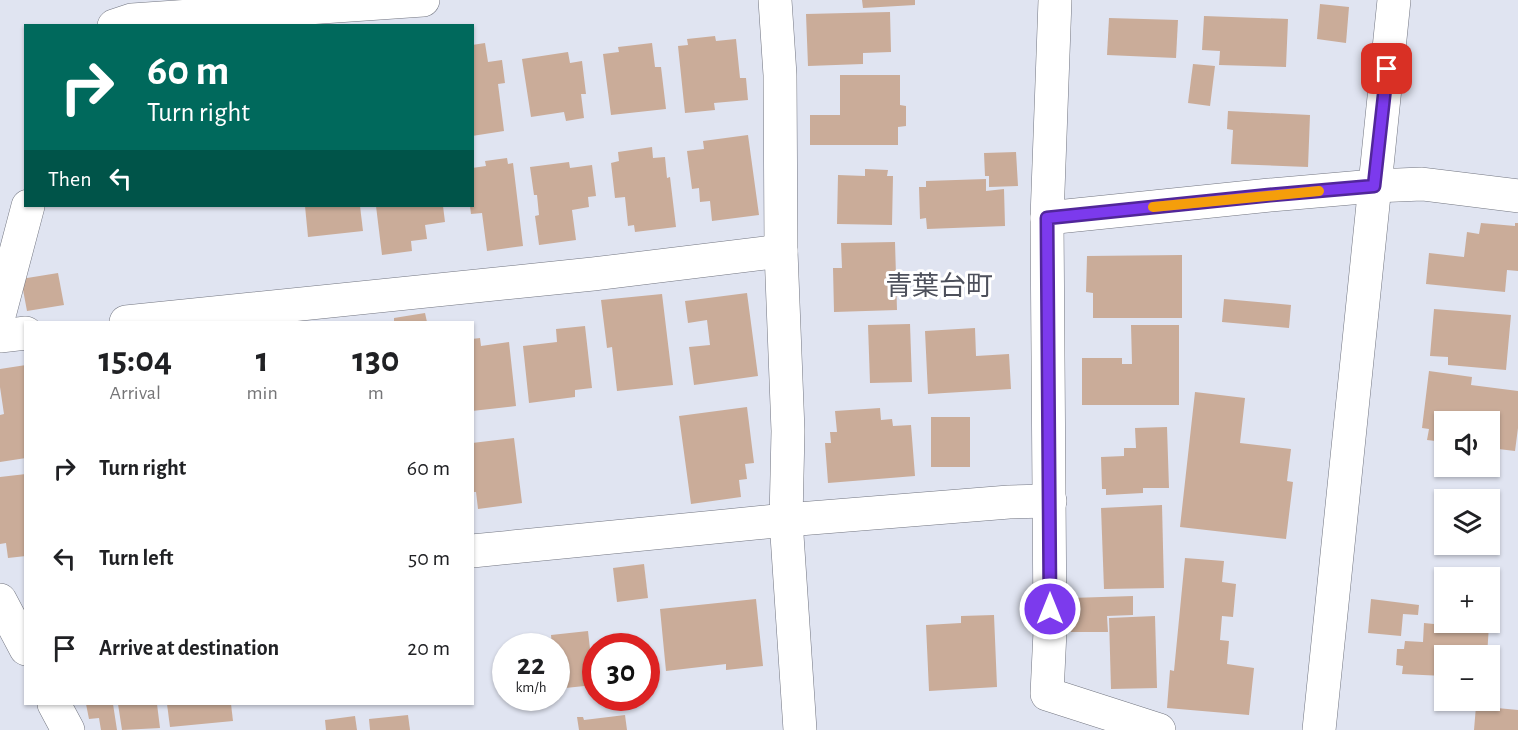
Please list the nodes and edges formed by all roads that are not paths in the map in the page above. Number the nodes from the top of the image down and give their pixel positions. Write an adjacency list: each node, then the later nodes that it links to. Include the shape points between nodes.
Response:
1 (423, 0): 5 (street)
2 (775, 0): 10 (street, via 780,75)
3 (1055, 0): 9 (street)
4 (1394, 0): 6 (street)
5 (126, 15)
6 (1374, 186): 7 (street, via 1422,184); 9 (street); 25 (street)
7 (1518, 196)
8 (28, 207): 11 (street)
9 (1047, 218): 15 (street)
10 (781, 251): 12 (street); 16 (street, via 788,431)
11 (0, 312)
12 (136, 321)
13 (24, 333): 14 (street)
14 (0, 336)
15 (1050, 501): 16 (street); 24 (street, via 1047,694)
16 (786, 520): 17 (street); 23 (street)
17 (474, 552)
18 (24, 595): 19 (street)
19 (0, 599): 20 (street)
20 (24, 645)
21 (55, 705): 22 (street)
22 (68, 730)
23 (801, 730)
24 (1158, 730)
25 (1319, 730)

